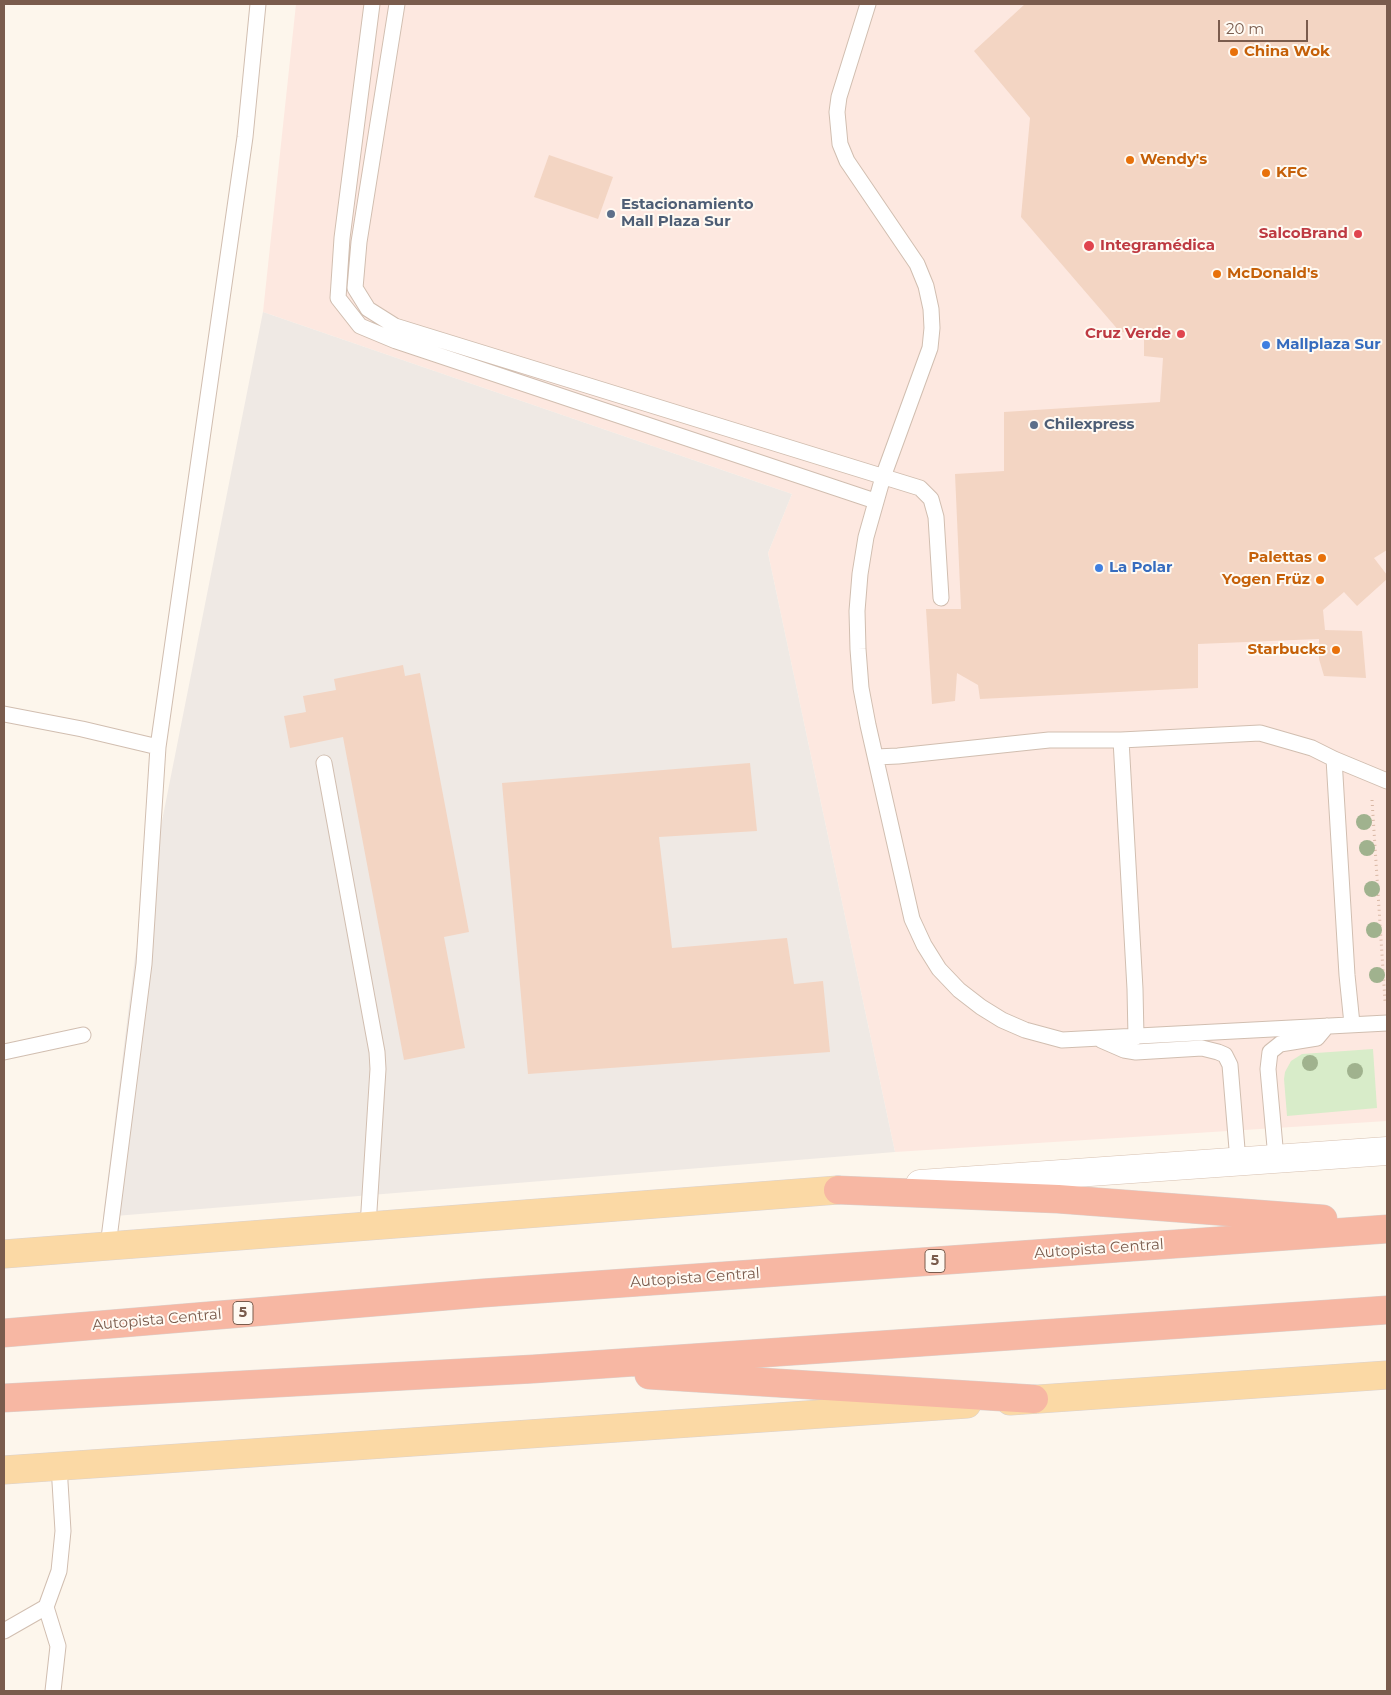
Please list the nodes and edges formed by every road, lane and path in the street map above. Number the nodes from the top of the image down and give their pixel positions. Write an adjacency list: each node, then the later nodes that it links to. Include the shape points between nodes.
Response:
1 (258, 4): 10 (lane, via 245,137)
2 (372, 4): 6 (lane, via 342,238 338,298 360,326 396,341)
3 (397, 4): 5 (lane, via 357,261 355,288 368,309 395,326)
4 (868, 4): 5 (lane, via 839,97 840,144 847,161 917,264 926,286 932,328 930,348)
5 (883, 477): 6 (lane); 7 (lane, via 920,488 931,499 936,517)
6 (875, 500): 11 (lane, via 860,574 857,611 861,688)
7 (941, 598)
8 (4, 714): 10 (lane)
9 (1121, 740): 11 (lane, via 1049,740); 12 (lane, via 1260,733 1312,748); 21 (lane)
10 (158, 747): 31 (lane, via 144,964)
11 (876, 757): 22 (lane, via 912,919 939,969 980,1008 1025,1030 1062,1040)
12 (1334, 760): 14 (lane); 18 (lane)
13 (324, 764): 29 (lane, via 377,1052)
14 (1387, 781)
15 (1372, 797): 16 (path)
16 (1385, 1003)
17 (1387, 1023): 18 (lane)
18 (1352, 1024): 19 (lane)
19 (1327, 1026): 21 (lane); 25 (lane, via 1317,1038 1285,1042 1270,1052 1268,1069)
20 (84, 1035): 23 (lane)
21 (1136, 1037): 22 (lane)
22 (1098, 1038): 26 (lane, via 1136,1052 1202,1048 1225,1055 1230,1065)
23 (4, 1052)
24 (1387, 1151): 25 (main road)
25 (1276, 1158): 26 (main road)
26 (1238, 1161): 27 (main road)
27 (838, 1190): 28 (highway, via 1058,1199); 29 (main road)
28 (1387, 1223)
29 (368, 1226): 31 (main road)
30 (1387, 1229): 34 (highway, Autopista Central / 5, via 483,1293)
31 (108, 1246): 32 (main road)
32 (4, 1254)
33 (1387, 1310): 35 (highway)
34 (4, 1333)
35 (533, 1369): 37 (highway); 38 (highway)
36 (1387, 1375): 38 (main road)
37 (4, 1398)
38 (1034, 1399): 39 (main road)
39 (59, 1466): 40 (main road); 41 (lane, via 63,1532 59,1571)
40 (8, 1471)
41 (46, 1607): 42 (lane); 43 (lane, via 58,1646)
42 (4, 1631)
43 (53, 1691)

